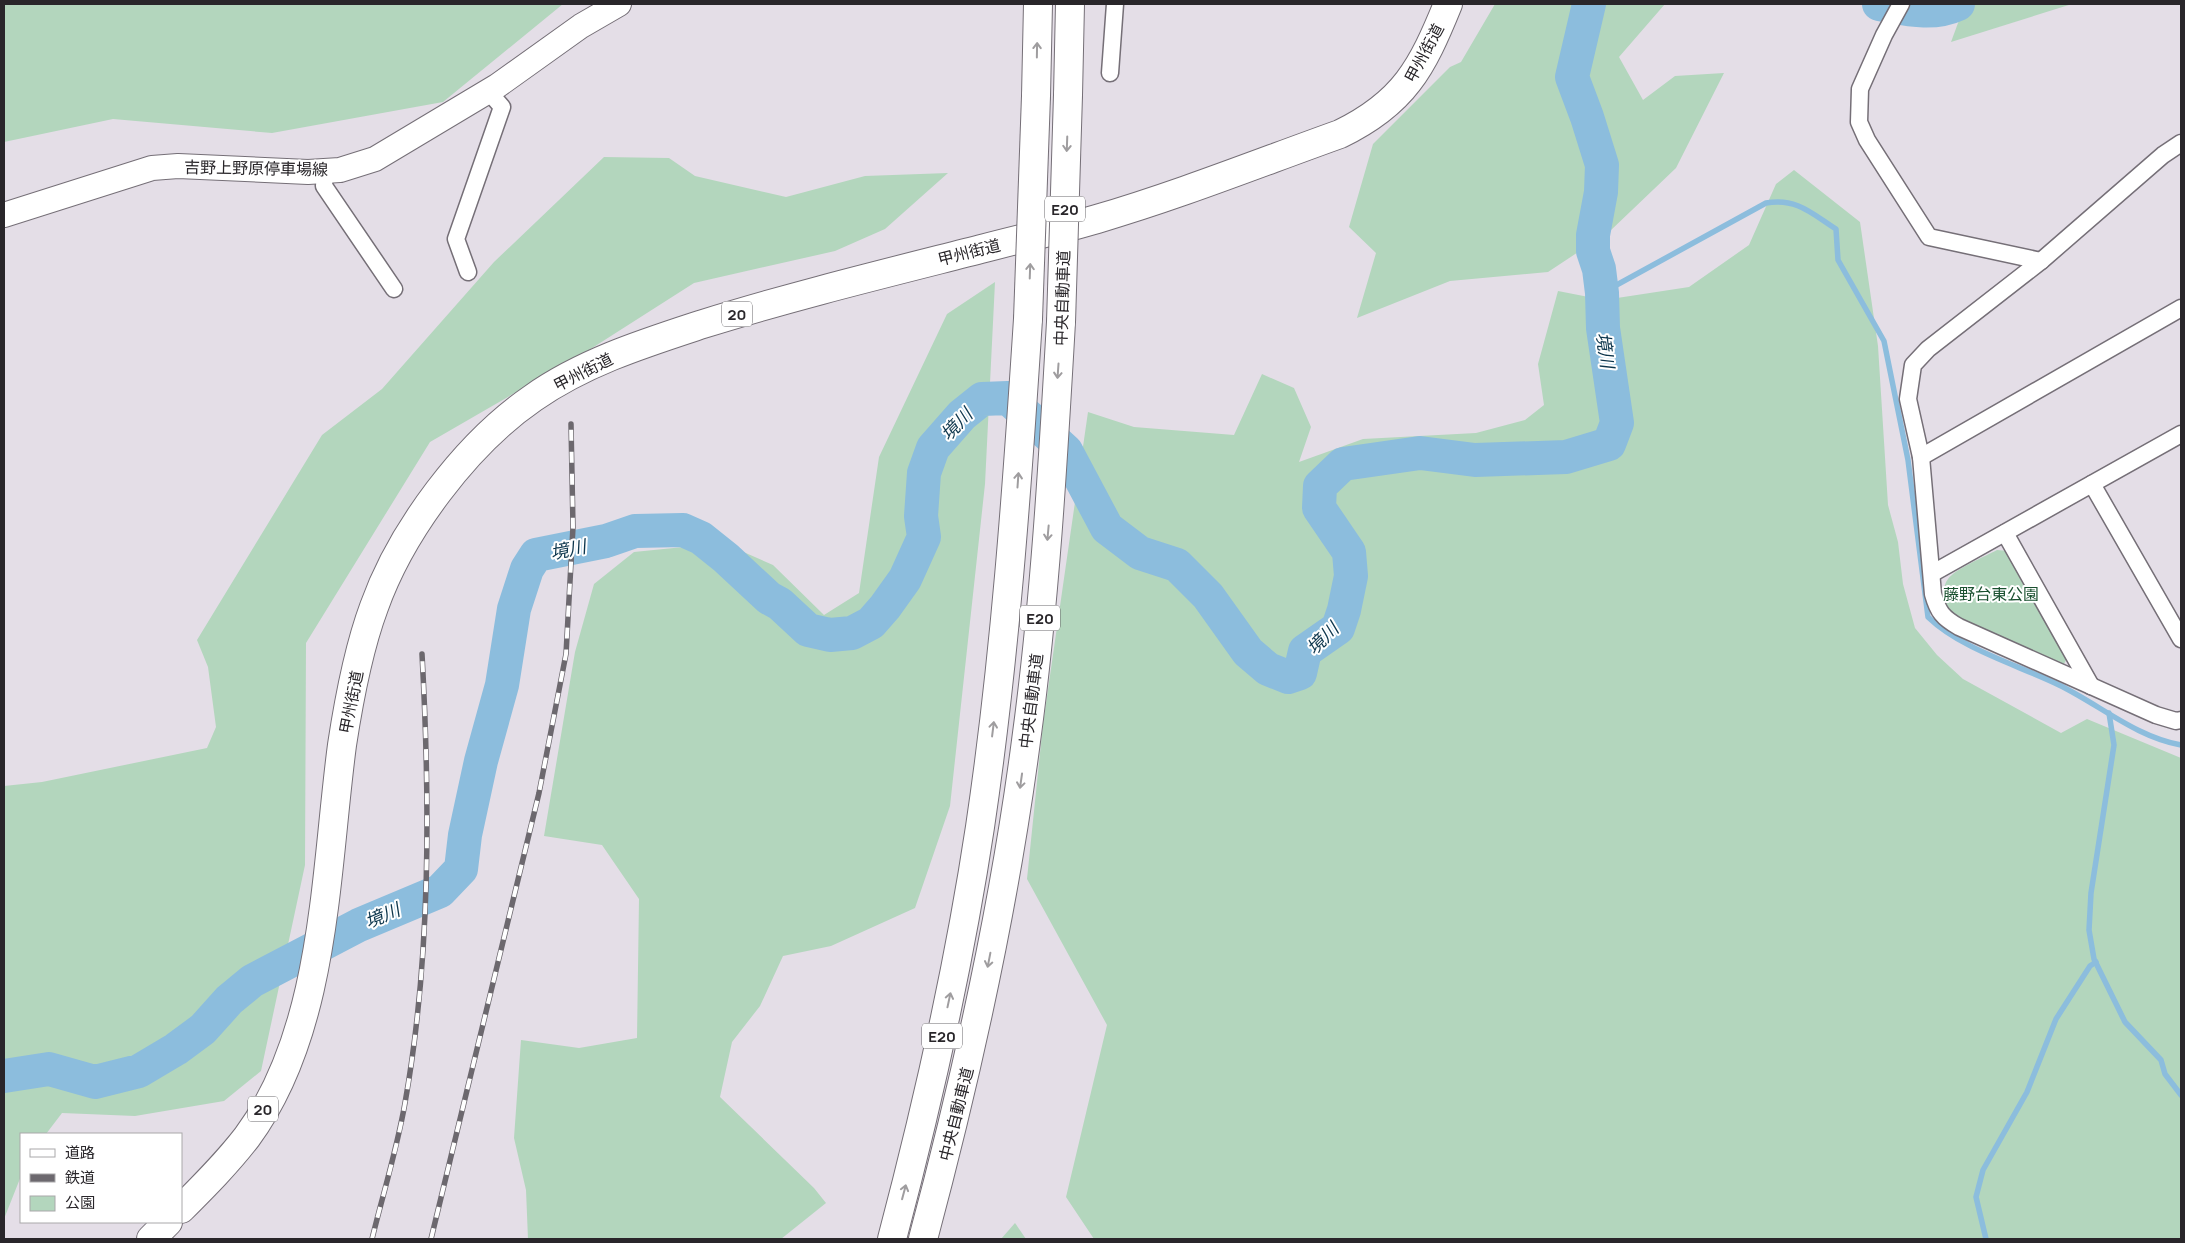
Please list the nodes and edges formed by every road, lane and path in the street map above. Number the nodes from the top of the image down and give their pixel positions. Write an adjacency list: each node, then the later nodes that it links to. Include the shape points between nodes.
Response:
1 (619, 4): 8 (main road, 吉野上野原停車場線, via 581,26)
2 (1038, 4): 27 (highway, 中央自動車道 / E20, one-way to 2, bridge, via 933,1078 951,989 980,830 1002,655 1015,522 1028,319)
3 (1070, 4): 28 (highway, 中央自動車道 / E20, one-way to 28, bridge, via 1062,322 1049,524 1027,740 999,913 968,1065)
4 (1115, 4): 7 (street)
5 (1448, 4): 24 (highway, 甲州街道 / 20, via 1420,65 1406,86 1378,112 1340,134 1097,219 766,304 634,346 533,397 498,427 461,465 395,558 373,608 343,740 321,918 300,1030 285,1069 249,1134)
6 (1901, 4): 12 (street, via 1860,89 1859,122 1867,140 1930,237)
7 (1110, 73)
8 (489, 92): 10 (main road, 吉野上野原停車場線, via 375,159 340,170); 13 (street, via 502,107 456,240)
9 (2181, 144): 12 (street)
10 (325, 171): 11 (main road, 吉野上野原停車場線, via 152,168); 14 (street, via 324,186)
11 (4, 215)
12 (2041, 261): 17 (street, via 1928,349 1913,365 1908,399)
13 (468, 272)
14 (394, 289)
15 (2181, 308): 17 (street)
16 (2180, 439): 18 (street)
17 (1921, 458): 20 (street)
18 (2092, 484): 19 (street); 21 (street)
19 (2005, 533): 20 (street); 22 (street)
20 (1933, 574): 22 (street, via 1937,610 1943,617)
21 (2181, 639)
22 (2091, 686): 23 (street, via 2156,715)
23 (2181, 720)
24 (182, 1208)
25 (167, 1223): 26 (highway)
26 (151, 1239)
27 (892, 1239)
28 (924, 1239)

